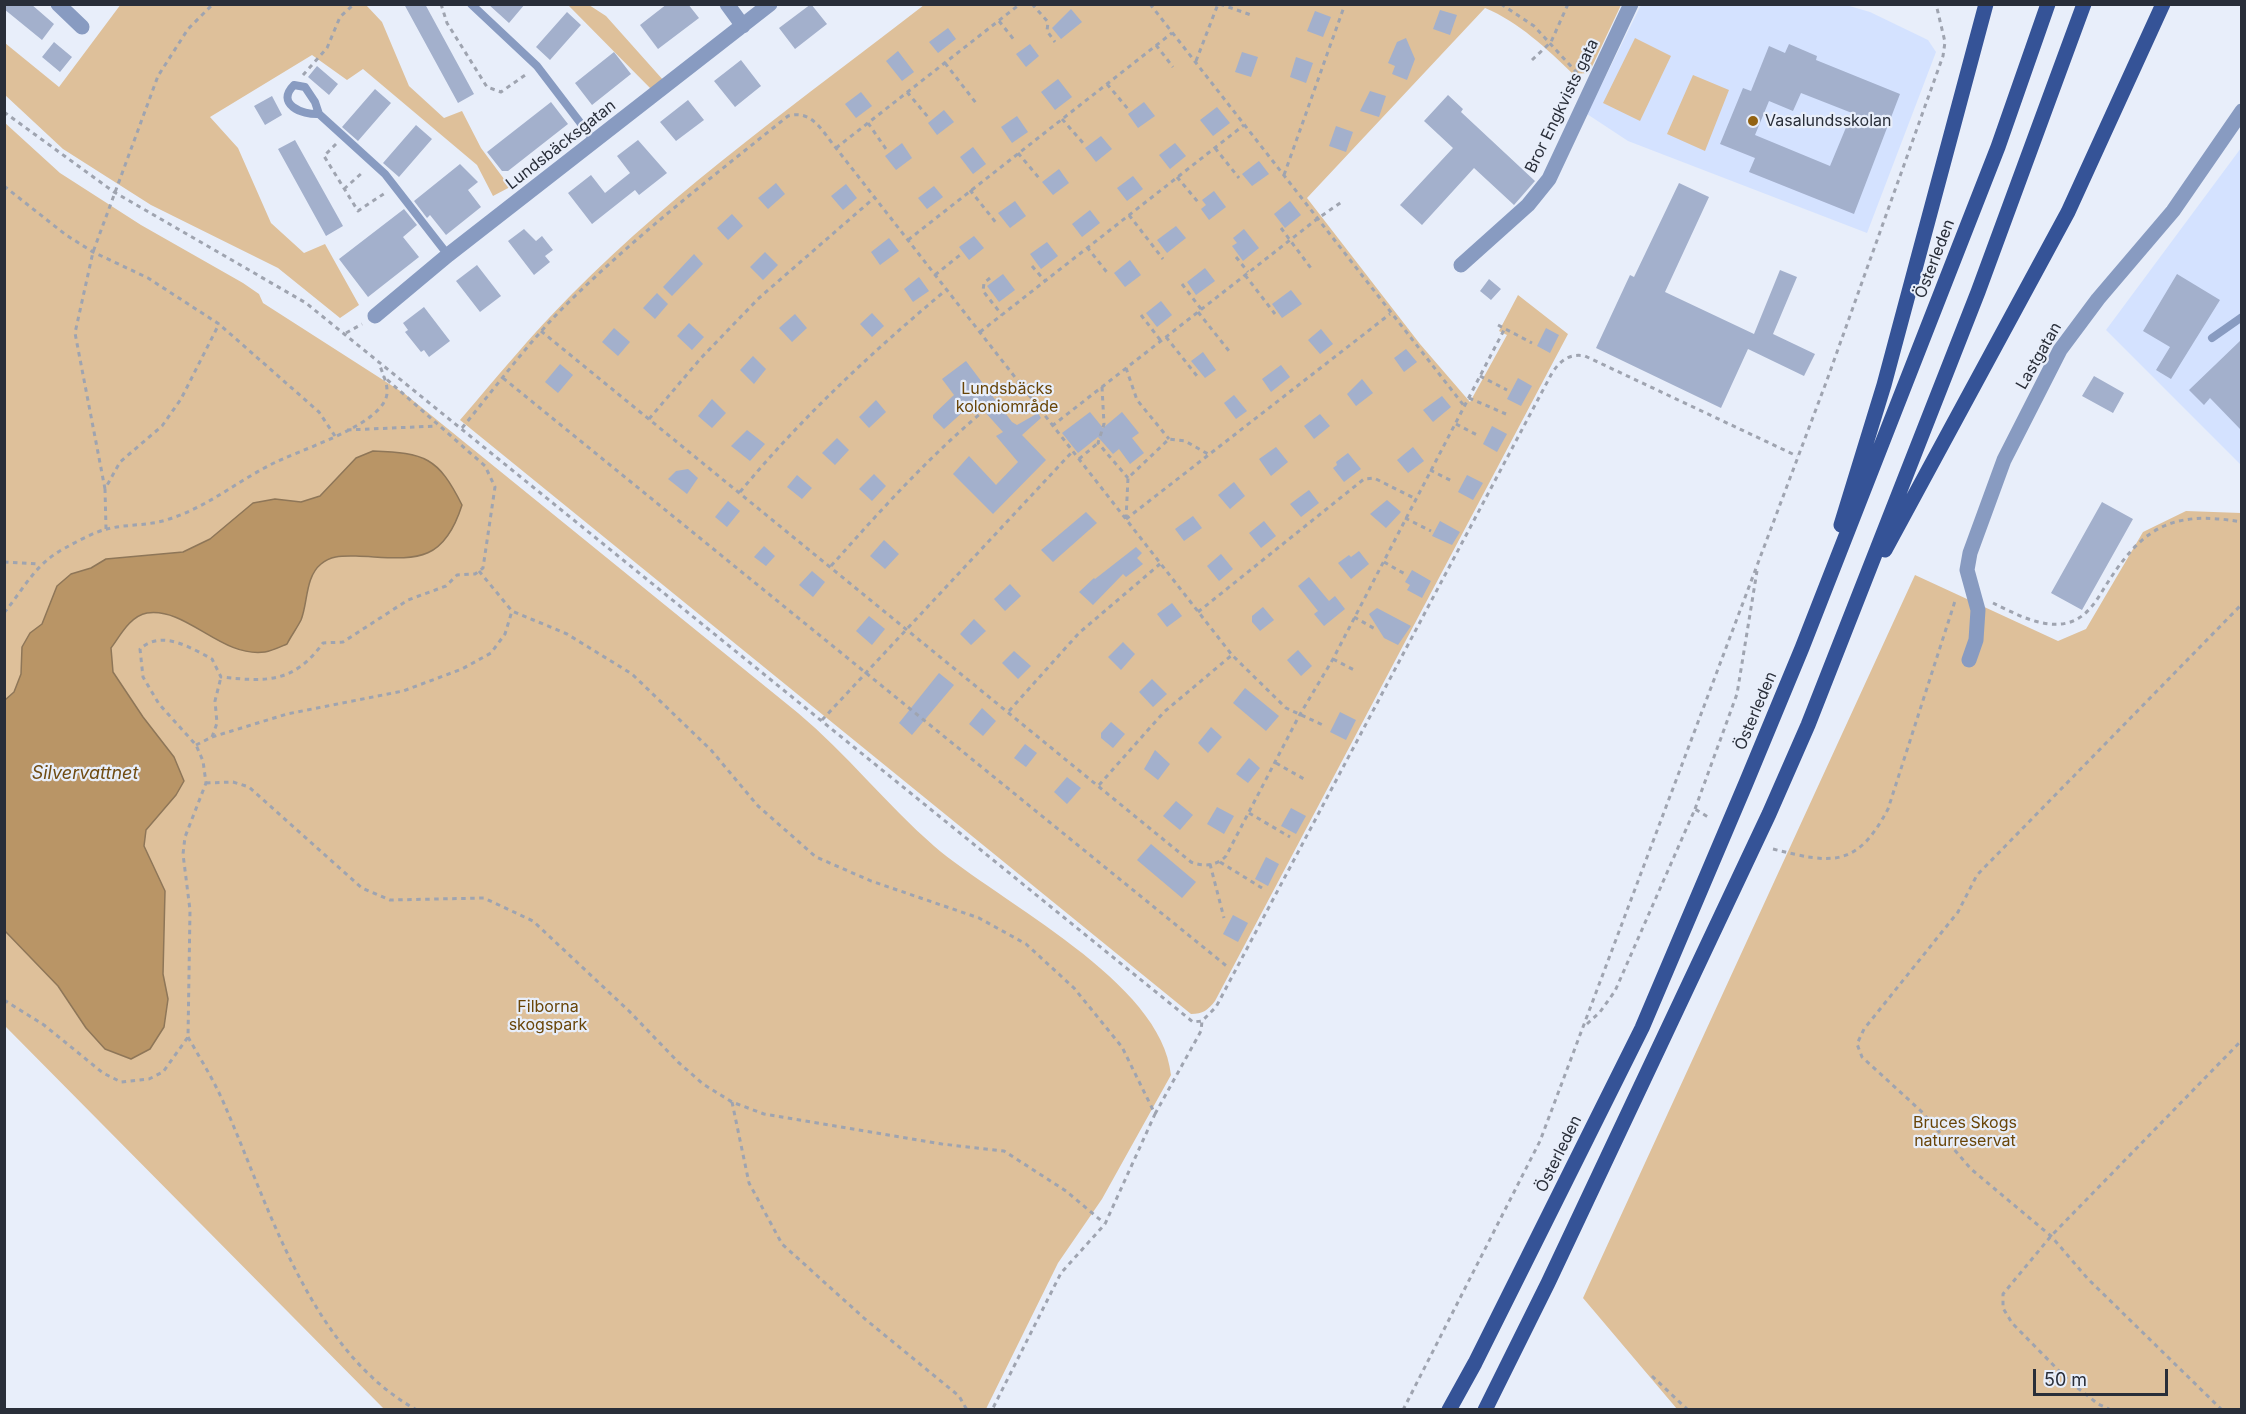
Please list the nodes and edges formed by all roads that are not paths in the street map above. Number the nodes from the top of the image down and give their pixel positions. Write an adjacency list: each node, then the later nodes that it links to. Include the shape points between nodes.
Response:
1 (58, 4): 11 (street)
2 (471, 4): 14 (lane, via 537,66)
3 (727, 4): 10 (street)
4 (771, 4): 10 (street, Lundsbäcksgatan)
5 (1631, 4): 16 (street, Bror Engkvists gata, via 1549,179 1528,205)
6 (1986, 4): 21 (main road, via 1884,384)
7 (2048, 4): 21 (main road, Österleden, via 1998,147)
8 (2084, 4): 20 (main road, via 1978,292)
9 (2163, 4): 20 (main road, via 2068,212)
10 (743, 26): 14 (street, Lundsbäcksgatan)
11 (82, 27)
12 (2241, 111): 22 (street, Lastgatan, via 2173,211 2098,299 2060,351 2004,460 1981,518 1967,570 1975,594 1978,626)
13 (319, 114): 13 (lane, via 305,87 294,85 288,99 296,111); 15 (lane, via 396,186)
14 (595, 142): 15 (street, Lundsbäcksgatan)
15 (448, 255): 17 (street, Lundsbäcksgatan)
16 (1461, 265)
17 (375, 316)
18 (2241, 317): 19 (lane)
19 (2212, 338)
20 (1855, 605): 24 (main road, via 1769,814)
21 (1802, 648): 23 (main road, Österleden, via 1642,1028)
22 (1969, 660)
23 (1449, 1410)
24 (1485, 1410)

